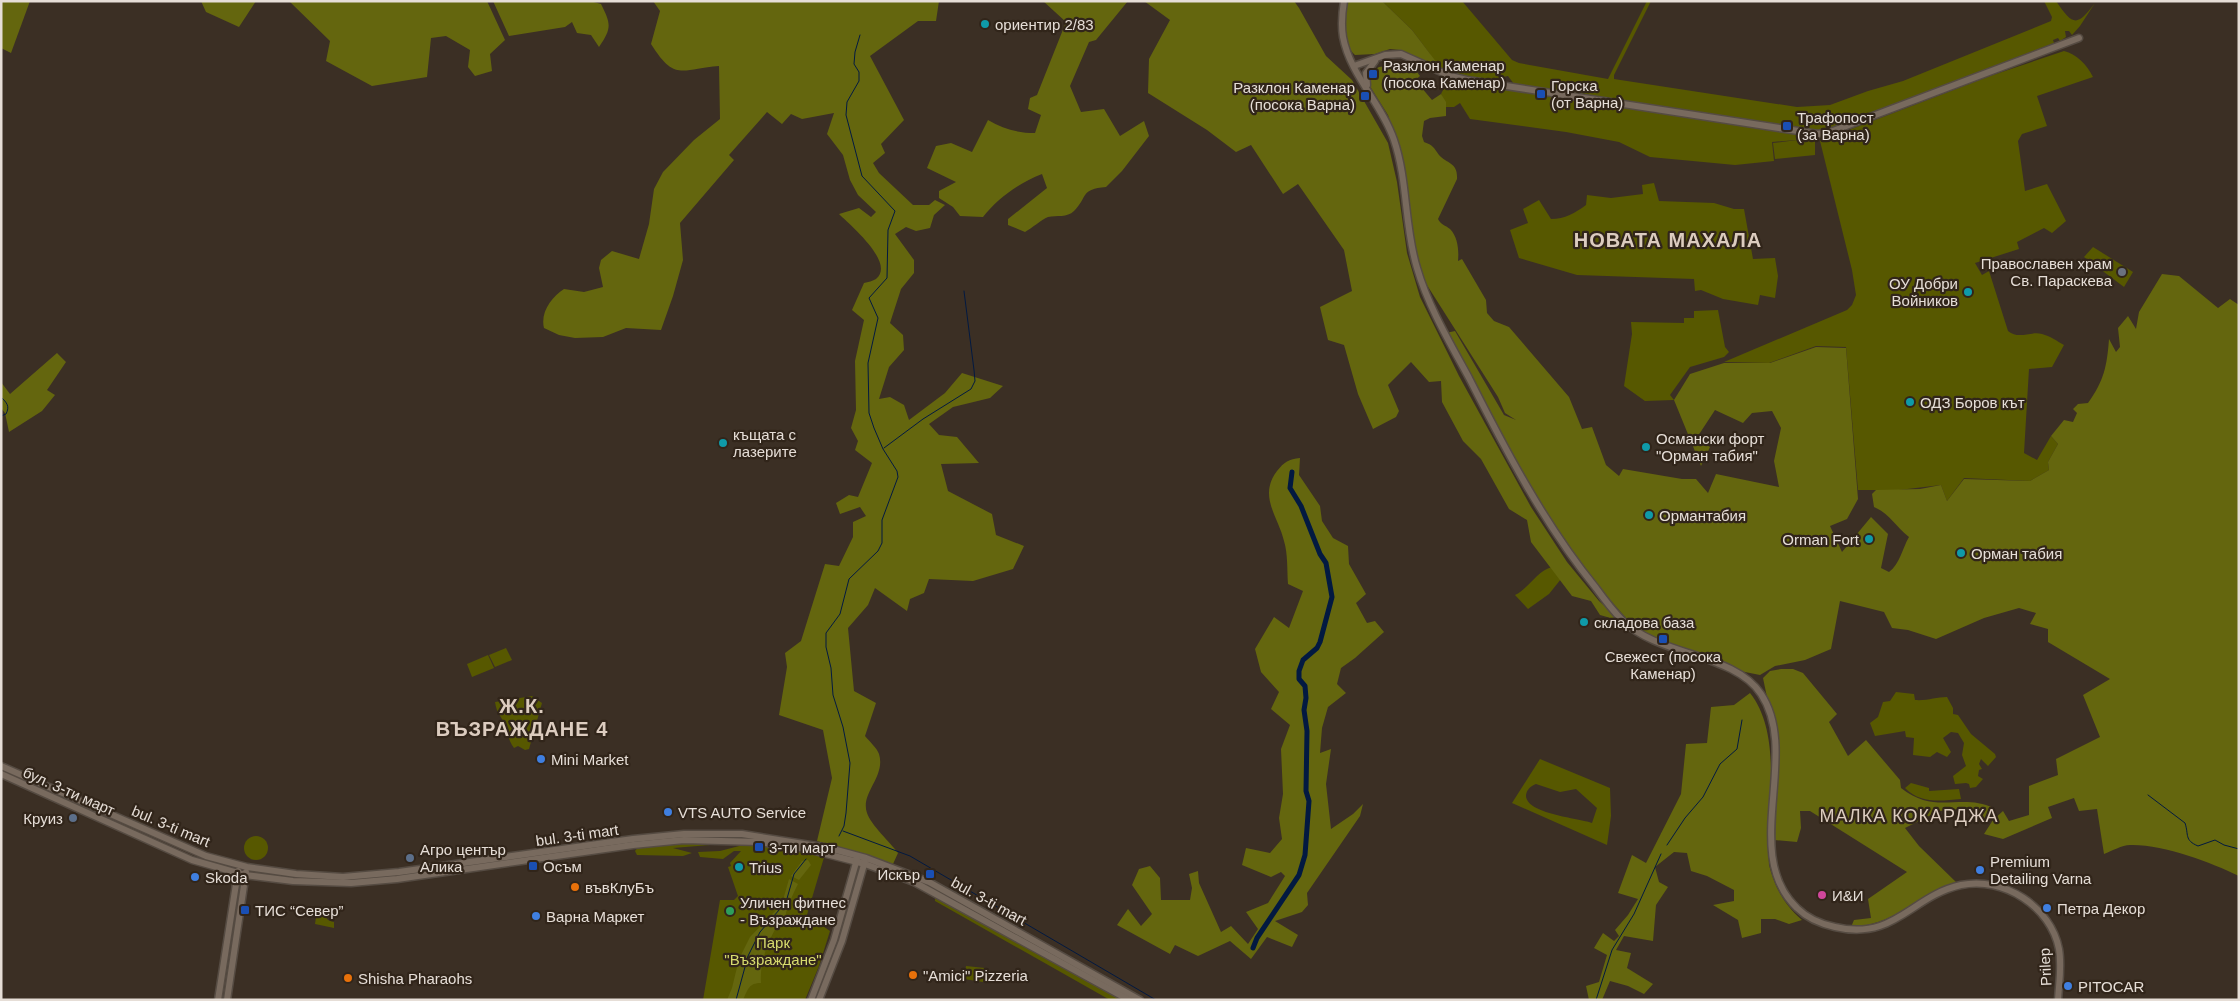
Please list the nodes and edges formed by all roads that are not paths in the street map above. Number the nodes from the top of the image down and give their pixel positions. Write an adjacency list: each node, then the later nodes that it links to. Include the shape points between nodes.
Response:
1 (1344, 1): 3 (street, via 1343,40)
2 (2078, 38): 4 (street, via 1818,134 1467,80 1450,76 1401,54)
3 (1350, 57): 4 (street, via 1363,60); 5 (street)
4 (1378, 58): 5 (street); 6 (street, via 1366,73)
5 (1354, 66): 6 (street)
6 (1368, 89): 23 (street, Prilep, via 1396,144 1414,260 1423,286 1492,425 1558,538 1624,621 1654,642 1738,673 1754,685 1768,706 1775,746 1772,861 1788,898 1799,910 1828,925 1853,931 1884,926 1941,892 1961,885 1982,884 2010,892 2036,907 2054,933 2059,949)
7 (1, 766): 9 (street, bul. 3-ti mart)
8 (1, 774): 11 (street, бул. 3-ти март)
9 (196, 851): 11 (street); 13 (street, bul. 3-ti mart)
10 (857, 858): 12 (street, bul. 3-ti mart); 14 (street, bul. 3-ti mart, via 785,840 742,834 705,834 633,839 343,877); 16 (street, bul. 3-ti mart, via 759,842 684,840 351,883); 19 (street, via 834,940)
11 (192, 860): 15 (street, бул. 3-ти март)
12 (866, 861): 20 (street, via 842,941); 21 (street, bul. 3-ti mart, via 935,892); 22 (street, bul. 3-ti mart, via 929,882)
13 (239, 865): 14 (street, bul. 3-ti mart); 15 (street)
14 (247, 867): 16 (street)
15 (237, 873): 16 (street, bul. 3-ti mart); 17 (street)
16 (245, 876): 18 (street)
17 (218, 1000)
18 (227, 1000)
19 (811, 1000)
20 (819, 1000)
21 (1129, 1000)
22 (1140, 1000)
23 (2058, 1000)

